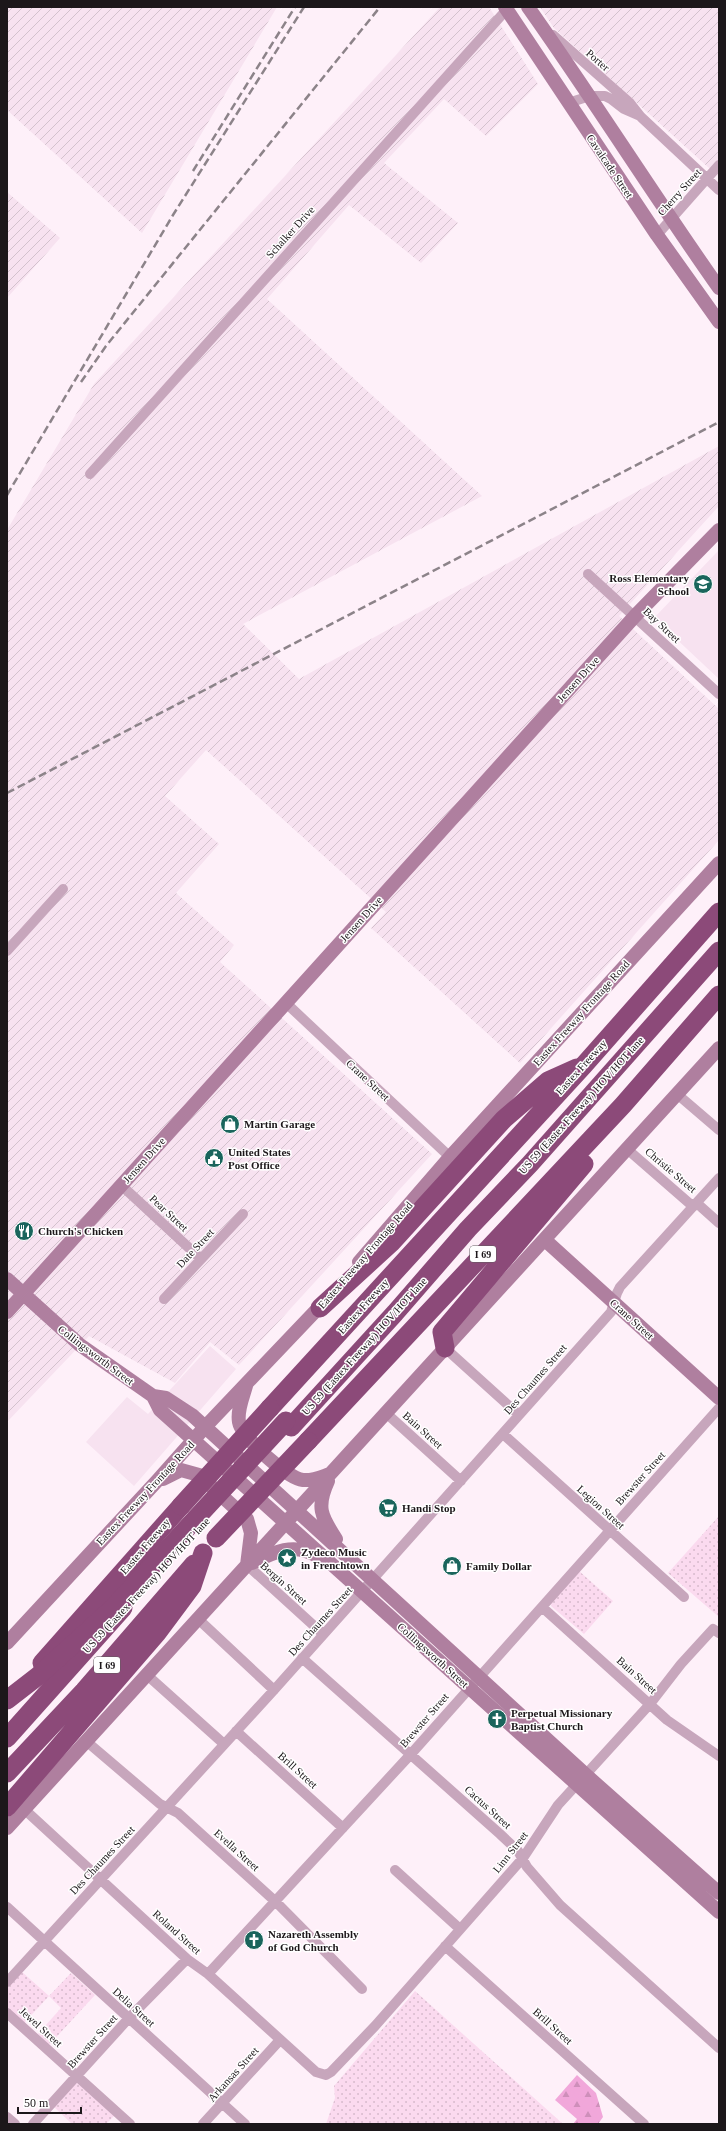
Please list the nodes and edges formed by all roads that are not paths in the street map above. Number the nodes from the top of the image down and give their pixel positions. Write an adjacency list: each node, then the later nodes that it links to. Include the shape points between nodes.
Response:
1 (528, 7): 3 (main road, Cavalcade Street)
2 (507, 8): 5 (main road, Cavalcade Street); 14 (street, Schalker Drive)
3 (539, 22): 4 (main road, Cavalcade Street); 6 (street, Porter, via 630,103)
4 (590, 96): 5 (street, Porter); 6 (street, Porter, via 604,96); 10 (main road, Cavalcade Street)
5 (568, 103): 11 (main road, Cavalcade Street)
6 (641, 117): 8 (street, Porter)
7 (719, 165): 8 (street, Cherry Street)
8 (706, 179): 9 (street, Porter); 10 (street, Cherry Street)
9 (719, 190)
10 (670, 219): 11 (street, Cherry Street); 12 (main road, Cavalcade Street)
11 (657, 234): 13 (main road, Cavalcade Street)
12 (719, 288)
13 (719, 322)
14 (90, 474)
15 (719, 530): 17 (main road, Jensen Drive)
16 (588, 574): 17 (street, Bay Street)
17 (634, 616): 18 (street, Bay Street); 25 (main road, Jensen Drive)
18 (719, 694)
19 (719, 862): 32 (main road, Eastex Freeway Frontage Road)
20 (63, 889): 22 (street)
21 (719, 912): 27 (highway, Eastex Freeway)
22 (7, 951)
23 (719, 951): 53 (highway, US 59 (Eastex Freeway) HOV/HOT lane / I 69, via 395,1313)
24 (719, 995): 29 (highway, I 69)
25 (286, 1003): 32 (street, Crane Street); 34 (main road, Jensen Drive)
26 (719, 1048): 28 (main road)
27 (584, 1065): 44 (highway, via 548,1081 504,1119 391,1243); 80 (highway, Eastex Freeway, bridge)
28 (677, 1094): 30 (street); 31 (main road)
29 (623, 1105): 46 (highway, via 612,1130 442,1332); 63 (highway, I 69, bridge)
30 (719, 1130)
31 (627, 1149): 35 (street, Christie Street, via 689,1203); 38 (main road)
32 (450, 1157): 44 (main road, Eastex Freeway Frontage Road)
33 (719, 1178): 35 (street, Des Chaumes Street)
34 (121, 1185): 39 (street, Pear Street); 41 (main road, Jensen Drive)
35 (695, 1204): 37 (street, Christie Street); 43 (street, Des Chaumes Street, via 620,1287)
36 (243, 1214): 39 (street, Date Street)
37 (719, 1223)
38 (545, 1240): 43 (main road, Crane Street); 46 (main road)
39 (201, 1259): 42 (street, Date Street)
40 (7, 1279): 41 (main road, Collingsworth Street)
41 (23, 1294): 45 (main road, Jensen Drive); 48 (main road, Collingsworth Street, via 80,1345)
42 (164, 1299)
43 (615, 1303): 49 (main road, Crane Street); 52 (street, Des Chaumes Street, via 610,1312)
44 (320, 1308): 47 (main road, Eastex Freeway Frontage Road)
45 (7, 1312)
46 (445, 1348): 51 (main road); 52 (street)
47 (246, 1383): 54 (main road, Eastex Freeway Frontage Road); 57 (main road, via 239,1421 241,1428 252,1441 273,1461 298,1478 316,1479)
48 (152, 1396): 54 (main road, Collingsworth Street, via 166,1398); 56 (main road, Collingsworth Street, via 160,1410)
49 (719, 1398)
50 (719, 1408): 62 (street, Brewster Street)
51 (386, 1413): 57 (main road); 59 (street, Bain Street)
52 (519, 1415): 55 (street, Des Chaumes Street)
53 (289, 1424): 71 (highway, Eastex Freeway / I 69, bridge); 84 (highway, US 59 (Eastex Freeway) HOV/HOT lane / I 69, via 203,1523)
54 (205, 1427): 56 (main road, Eastex Freeway Frontage Road); 60 (main road, Collingsworth Street)
55 (503, 1434): 59 (street, Des Chaumes Street); 62 (street, Legion Street)
56 (194, 1440): 58 (main road, Eastex Freeway Frontage Road); 61 (main road, Collingsworth Street)
57 (331, 1473): 60 (main road); 64 (main road, via 323,1492 320,1510 324,1521)
58 (157, 1481): 65 (main road, via 181,1470 199,1475 247,1519 251,1533); 75 (main road, Eastex Freeway Frontage Road)
59 (461, 1481): 67 (street, Des Chaumes Street)
60 (297, 1510): 61 (main road); 64 (main road, Collingsworth Street)
61 (286, 1523): 65 (main road); 66 (main road, Collingsworth Street)
62 (609, 1530): 69 (street, Legion Street); 70 (street, Brewster Street)
63 (203, 1553): 89 (highway, I 69, via 84,1691); 91 (highway, via 192,1586)
64 (350, 1559): 67 (main road, Collingsworth Street)
65 (246, 1565): 66 (main road, via 278,1551 293,1549 307,1550); 72 (main road); 74 (street, Bergin Street)
66 (332, 1565): 68 (main road, Collingsworth Street)
67 (373, 1580): 68 (street, Des Chaumes Street); 78 (main road, Collingsworth Street)
68 (363, 1591): 74 (street, Des Chaumes Street); 78 (main road, Collingsworth Street)
69 (684, 1597)
70 (542, 1607): 78 (street, Brewster Street); 81 (street, Bain Street)
71 (113, 1608): 80 (highway, bridge, via 38,1676); 82 (highway, Eastex Freeway / I 69, bridge)
72 (197, 1618): 77 (main road); 79 (street)
73 (716, 1631): 81 (street, Linn Street, via 681,1664)
74 (323, 1634): 76 (street, Des Chaumes Street)
75 (7, 1643)
76 (302, 1658): 79 (street, Des Chaumes Street); 87 (street, Cactus Street)
77 (147, 1675): 85 (main road); 86 (street)
78 (473, 1682): 87 (street, Brewster Street); 90 (main road, Collingsworth Street)
79 (274, 1690): 83 (street, Des Chaumes Street)
80 (7, 1700)
81 (650, 1704): 88 (street, Bain Street, via 681,1731); 90 (street, Linn Street)
82 (7, 1722)
83 (236, 1731): 86 (street, Des Chaumes Street); 94 (street, Brill Street)
84 (7, 1738)
85 (86, 1741): 91 (main road); 92 (street, Evella Street)
86 (224, 1744): 92 (street, Des Chaumes Street)
87 (411, 1754): 94 (street, Brewster Street); 95 (street, Cactus Street)
88 (719, 1756)
89 (7, 1773)
90 (581, 1780): 95 (street, Linn Street, via 552,1813); 98 (main road, Collingsworth Street); 101 (main road, Collingsworth Street)
91 (16, 1808): 93 (main road); 97 (street, Roland Street)
92 (167, 1808): 97 (street, Des Chaumes Street); 99 (street, Evella Street, via 178,1813)
93 (7, 1828)
94 (343, 1828): 99 (street, Brewster Street)
95 (523, 1858): 102 (street, Linn Street); 112 (street, Cactus Street, via 527,1867 560,1904)
96 (395, 1870): 102 (street)
97 (100, 1879): 103 (street, Des Chaumes Street); 105 (street, Roland Street)
98 (719, 1893)
99 (276, 1902): 106 (street, Brewster Street); 108 (street, Evella Street)
100 (7, 1907): 103 (street, Delia Street)
101 (719, 1912)
102 (460, 1929): 104 (street, Linn Street)
103 (44, 1940): 107 (street, Des Chaumes Street); 110 (street, Delia Street)
104 (446, 1946): 113 (street, Linn Street, via 331,2072 326,2075); 122 (street, Brill Street)
105 (187, 1958): 106 (street, Roland Street); 110 (street, Brewster Street)
106 (208, 1974): 111 (street, Roland Street)
107 (7, 1982)
108 (362, 1989)
109 (7, 2013): 114 (street, Jewel Street)
110 (129, 2018): 114 (street, Brewster Street); 115 (street, Delia Street)
111 (280, 2040): 113 (street, Roland Street); 115 (street, Arkansas Street)
112 (719, 2048)
113 (316, 2072)
114 (77, 2075): 118 (street, Brewster Street); 119 (street, Jewel Street)
115 (222, 2103): 120 (street, Arkansas Street); 121 (street, Delia Street)
116 (7, 2116): 117 (street)
117 (15, 2124)
118 (32, 2124)
119 (130, 2124)
120 (203, 2124)
121 (245, 2124)
122 (644, 2124)

